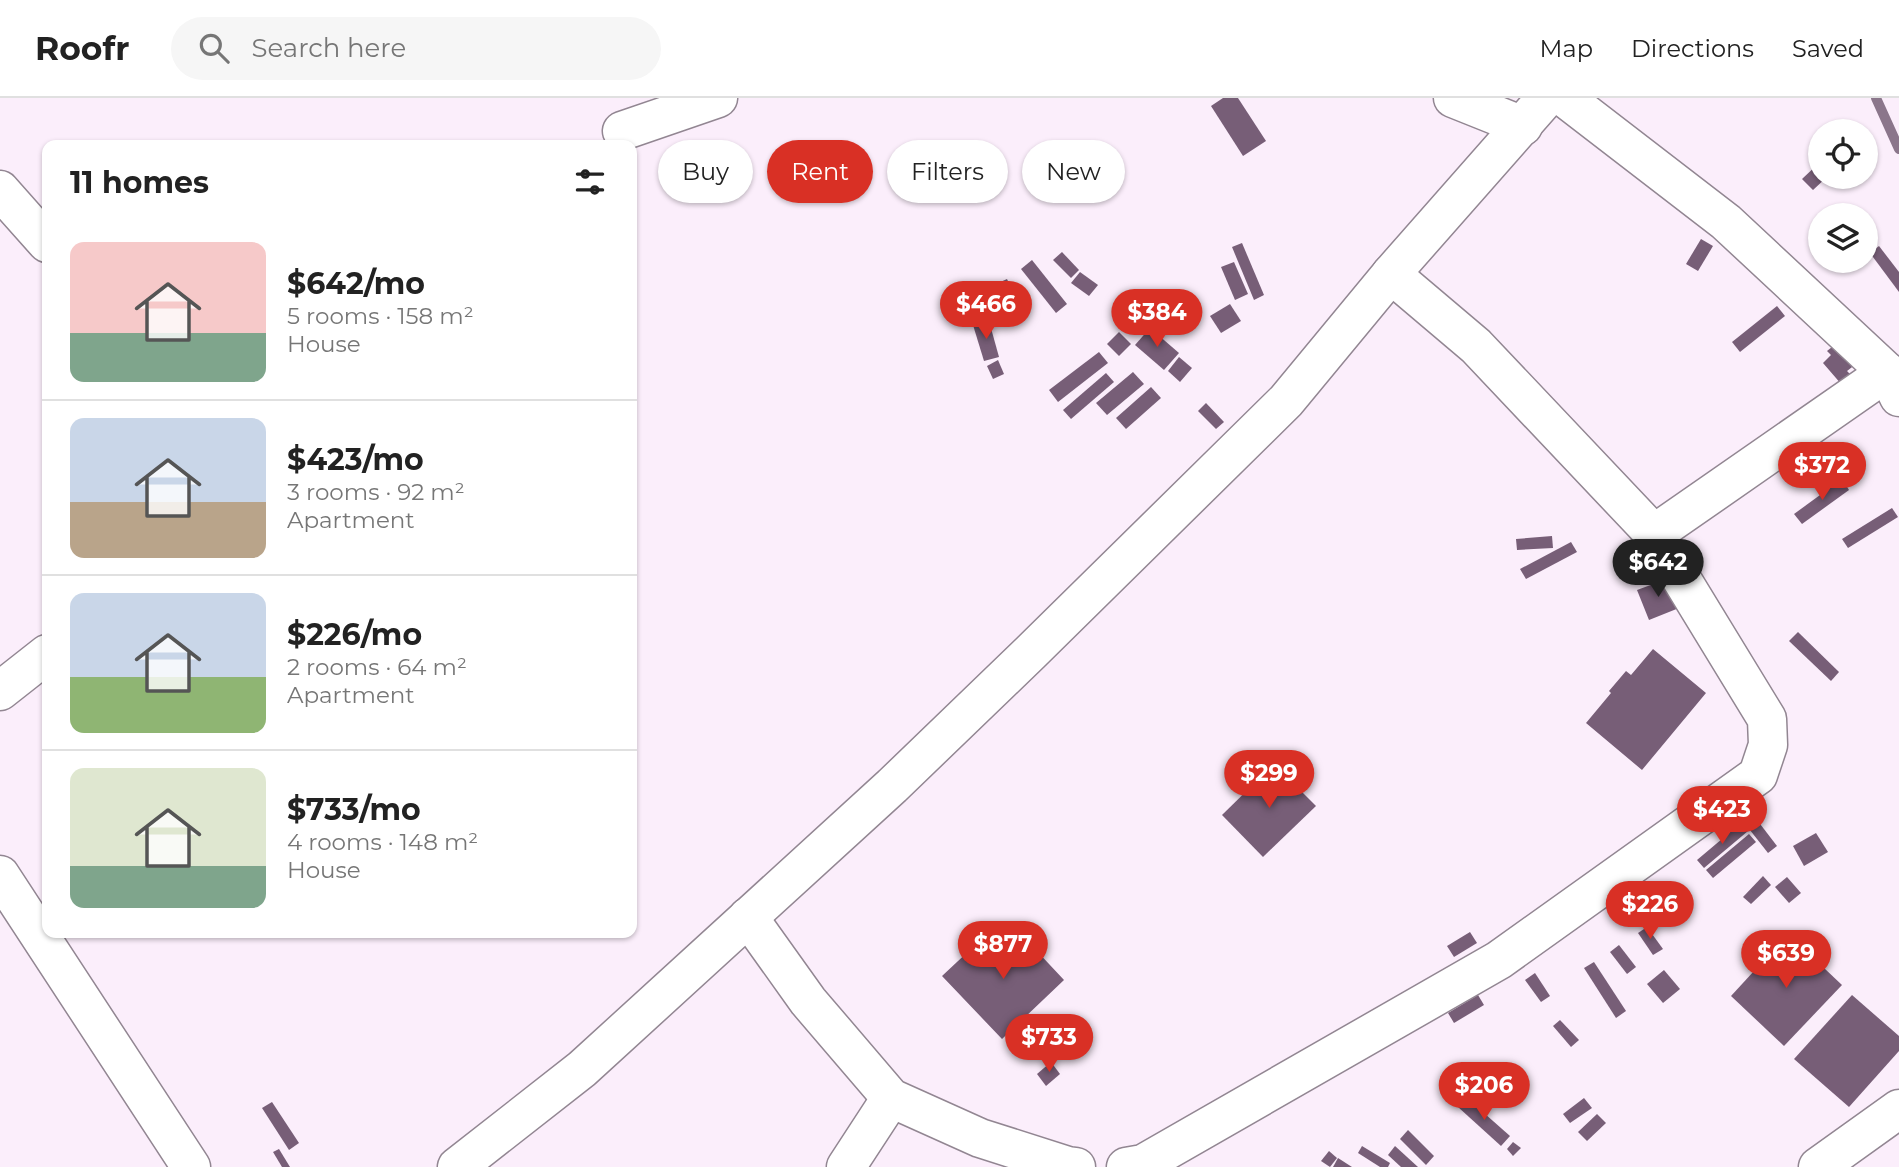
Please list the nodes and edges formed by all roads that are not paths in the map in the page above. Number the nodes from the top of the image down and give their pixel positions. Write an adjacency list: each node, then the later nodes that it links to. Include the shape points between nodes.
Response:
1 (654, 98): 6 (lane)
2 (718, 98): 6 (lane)
3 (1453, 98): 5 (lane)
4 (1565, 98): 10 (lane, via 1726,222)
5 (1534, 112): 9 (lane)
6 (615, 138)
7 (0, 190): 8 (lane)
8 (42, 237)
9 (1391, 274): 11 (lane, via 1476,346); 15 (lane, via 1286,401 892,786)
10 (1893, 385): 11 (lane)
11 (1654, 534): 22 (lane, via 1767,719 1768,745 1758,775 1499,960 1143,1164)
12 (42, 658): 13 (lane)
13 (0, 691)
14 (0, 874): 18 (lane)
15 (748, 918): 16 (lane, via 808,1001); 19 (lane, via 582,1069)
16 (891, 1098): 20 (lane); 21 (lane, via 980,1138)
17 (1899, 1109): 23 (lane)
18 (191, 1167)
19 (457, 1167)
20 (846, 1167)
21 (1076, 1167)
22 (1126, 1167)
23 (1818, 1167)

